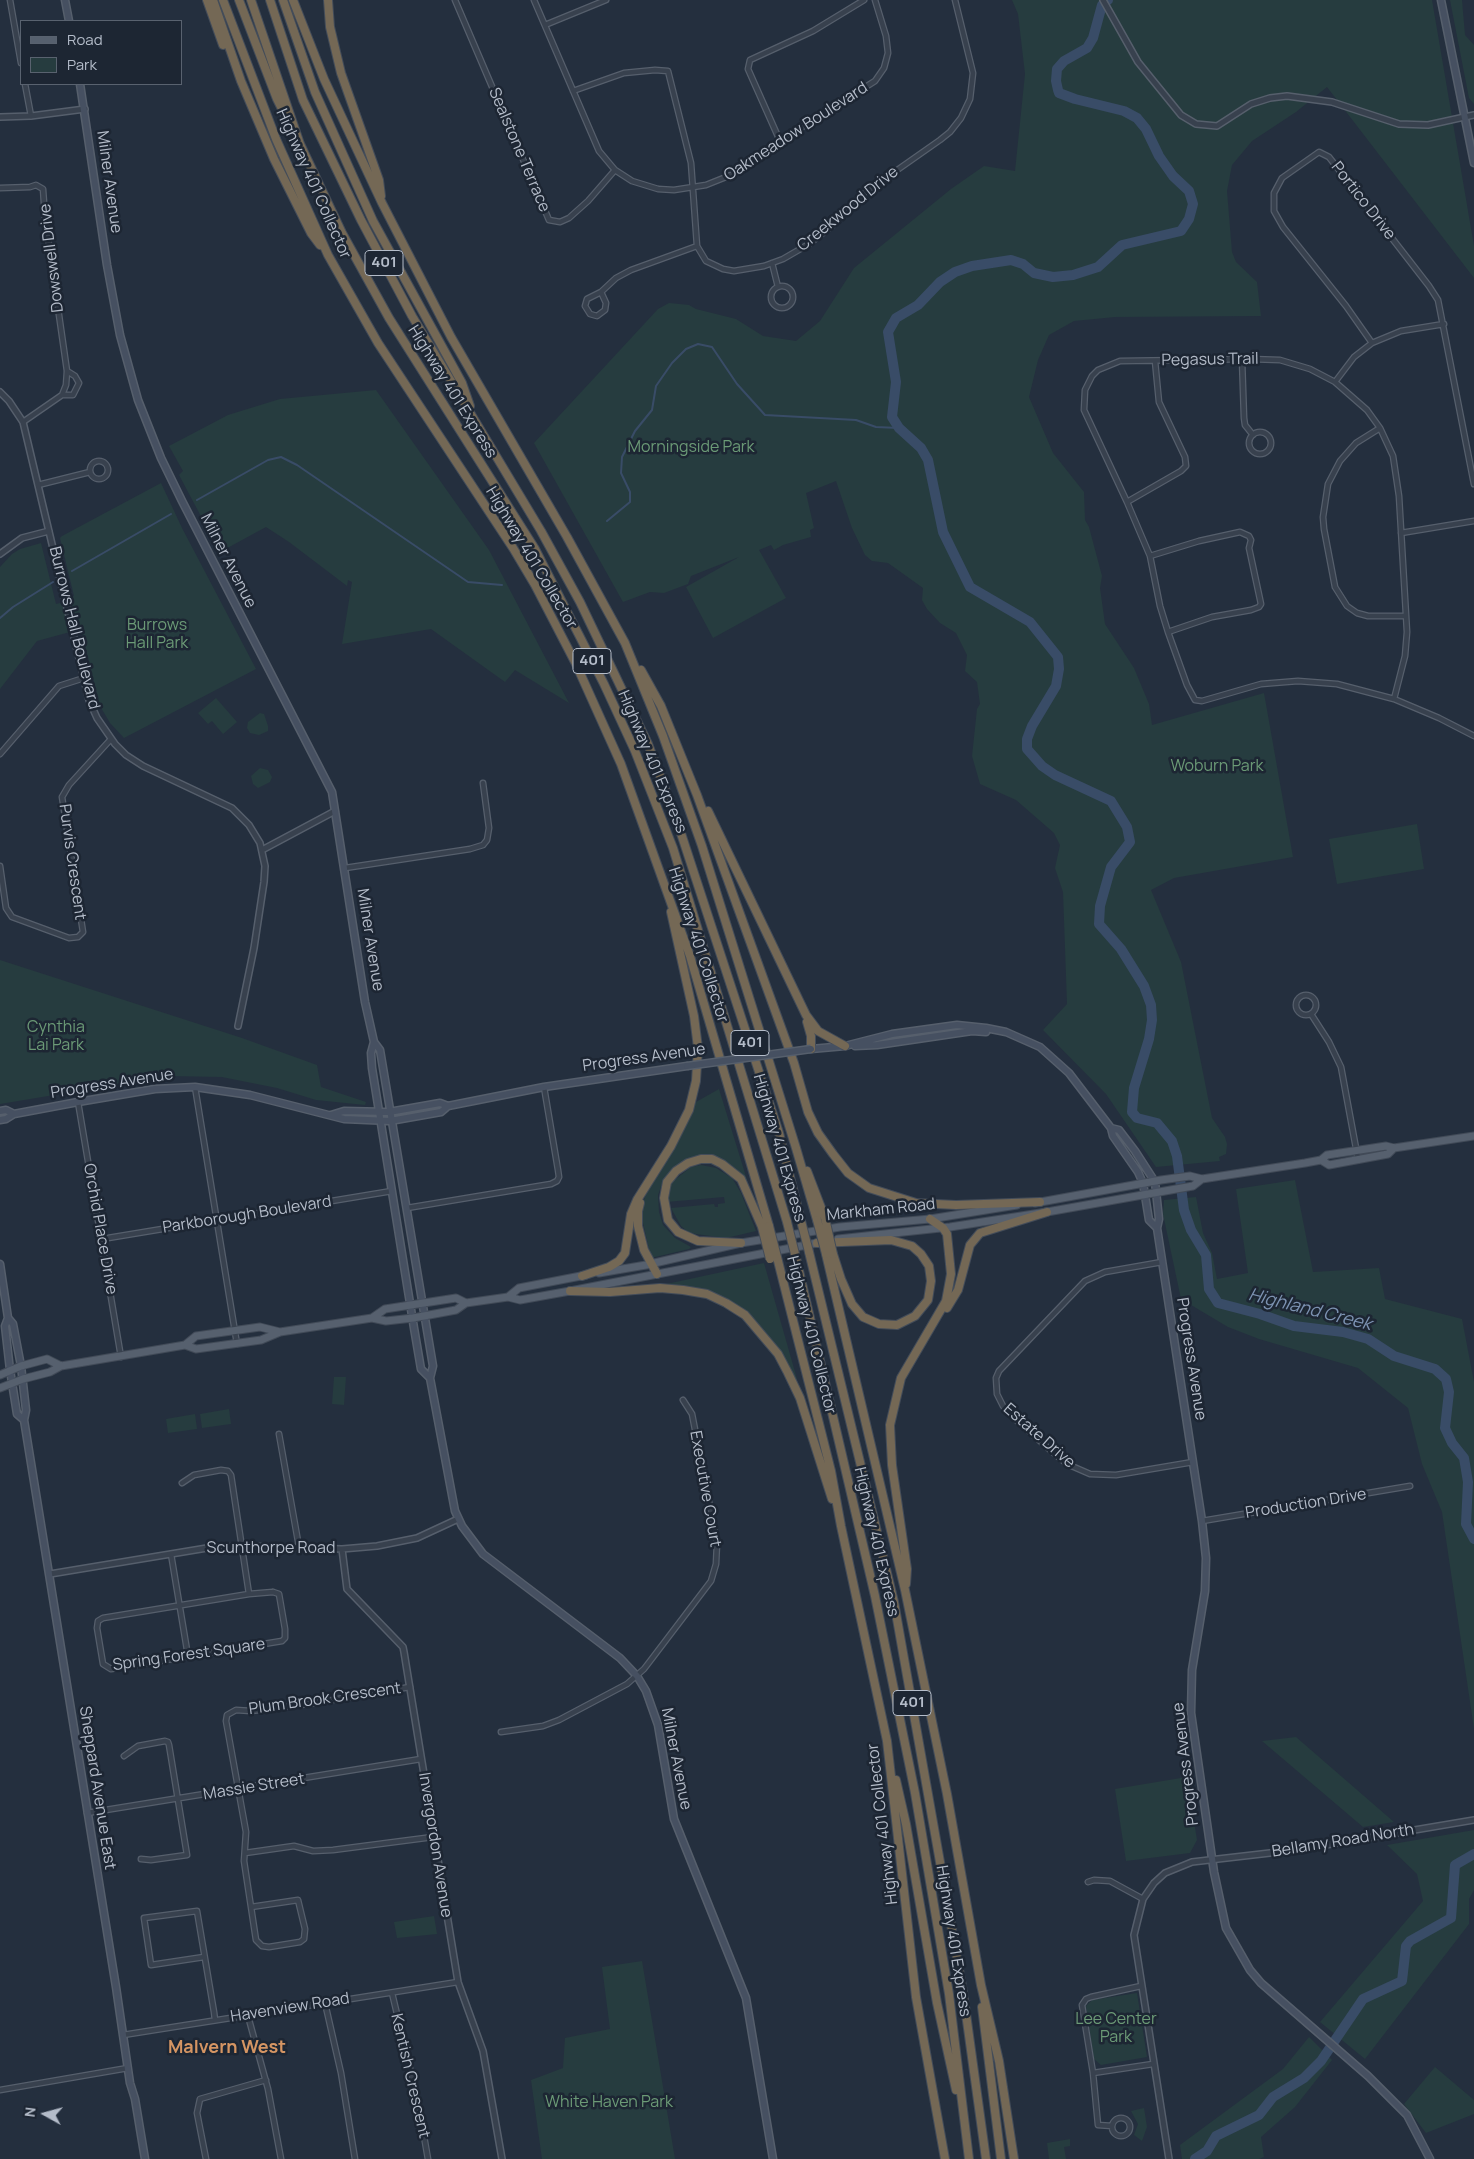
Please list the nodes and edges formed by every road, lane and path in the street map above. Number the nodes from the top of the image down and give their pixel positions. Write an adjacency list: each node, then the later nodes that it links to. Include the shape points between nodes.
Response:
1 (10, 0): 22 (street)
2 (65, 0): 20 (main road)
3 (207, 0): 23 (highway, via 232,70)
4 (213, 0): 23 (highway)
5 (223, 0): 40 (highway, Highway 401 Collector / 401, via 276,138)
6 (239, 0): 33 (highway, via 277,99)
7 (251, 0): 33 (highway, Highway 401 Express / 401)
8 (270, 0): 52 (highway, Highway 401 Express / 401, via 303,100 361,220 412,316)
9 (283, 0): 52 (highway, via 315,92 373,222 462,383)
10 (293, 0): 38 (highway, Highway 401 Collector / 401, via 324,78)
11 (328, 0): 38 (highway, via 330,27 341,73 379,180)
12 (455, 0): 35 (street, Sealstone Terrace, via 549,220 560,222 569,218)
13 (534, 0): 21 (street, Oakmeadow Boulevard)
14 (606, 0): 21 (street)
15 (864, 0): 32 (street, via 813,31 750,60 748,69)
16 (875, 0): 32 (street, Oakmeadow Boulevard, via 888,46 882,71 866,88)
17 (955, 0): 41 (street, Creekwood Drive, via 973,73 970,99 961,118 940,140 862,194 833,225 809,244)
18 (1103, 0): 31 (street, via 1138,62 1181,115 1196,124 1217,126 1251,104 1287,96 1332,102 1399,124 1428,125)
19 (1441, 0): 31 (main road)
20 (69, 20)
21 (545, 25): 26 (street, Oakmeadow Boulevard)
22 (20, 57)
23 (241, 81): 40 (highway, via 278,167 311,233)
24 (25, 85): 29 (street)
25 (80, 85): 27 (main road, Milner Avenue)
26 (573, 90): 35 (street, Oakmeadow Boulevard, via 599,151); 37 (street, via 624,72 668,72 691,163)
27 (84, 109): 29 (street); 76 (main road, Milner Avenue, via 107,265 120,335 138,400 182,501 321,767)
28 (1474, 115): 31 (street)
29 (31, 116): 30 (street)
30 (0, 117)
31 (1464, 118): 34 (main road)
32 (780, 141): 37 (street, Oakmeadow Boulevard, via 741,171)
33 (300, 144): 204 (highway, Highway 401 Express / 401, bridge, via 342,233 389,318 535,549 635,751 676,857 787,1222 875,1596 915,1793 949,1994)
34 (1474, 163)
35 (615, 170): 37 (street, Oakmeadow Boulevard, via 632,181 652,187)
36 (0, 188): 48 (street, Dowswell Drive, via 36,184 43,189)
37 (693, 188): 39 (street)
38 (382, 203): 68 (highway, Highway 401 Collector / 401, via 451,337)
39 (697, 246): 41 (street, Creekwood Drive, via 706,260 723,269 734,271); 43 (street, via 638,266 616,278)
40 (328, 255): 80 (highway, Highway 401 Collector / 401, via 378,343 535,585 576,664 621,764)
41 (772, 263): 42 (street)
42 (778, 287): 42 (street, via 772,301 780,308 786,307 792,302 793,295 786,287)
43 (602, 292): 43 (street, via 587,299 585,306 590,314 597,316 605,310)
44 (1444, 324): 45 (street, via 1401,331); 45 (street, Portico Drive, via 1438,300 1429,286 1329,157 1319,152 1282,178 1274,192 1274,212); 56 (street, Portico Drive)
45 (1372, 343): 49 (street, via 1354,357)
46 (1242, 359): 47 (street, Pegasus Trail); 49 (street, Pegasus Trail, via 1280,360); 55 (street, via 1244,418)
47 (1155, 361): 60 (street, via 1157,398 1185,457 1186,466); 60 (street, Pegasus Trail, via 1108,364 1092,376 1085,390 1084,410)
48 (67, 371): 51 (street, Dowswell Drive); 51 (street, Dowswell Drive, via 79,383 73,395)
49 (1335, 382): 54 (street, Pegasus Trail, via 1359,402)
50 (0, 392): 53 (street, Burrows Hall Boulevard)
51 (62, 395): 53 (street, Dowswell Drive)
52 (474, 420): 216 (highway, Highway 401 Express / 401, bridge, via 580,602 648,744 779,1133 894,1602 963,1992)
53 (23, 422): 59 (street, Burrows Hall Boulevard)
54 (1380, 428): 63 (street, Pegasus Trail, via 1393,456); 66 (street, via 1356,443 1340,461 1328,484 1324,529 1335,588 1348,606 1368,616)
55 (1252, 435): 55 (street, via 1251,449 1257,454 1268,452 1271,445 1268,436 1262,432)
56 (1473, 471): 58 (street, Portico Drive)
57 (90, 472): 57 (street, via 100,480 106,477 109,469 104,462 98,461); 59 (street)
58 (1474, 484)
59 (38, 485): 62 (street, Burrows Hall Boulevard)
60 (1127, 502): 65 (street, Pegasus Trail)
61 (1474, 521): 63 (street)
62 (49, 530): 64 (street, via 22,538); 69 (street, Burrows Hall Boulevard)
63 (1401, 534): 66 (street, Pegasus Trail)
64 (0, 554)
65 (1150, 556): 67 (street, Pegasus Trail); 67 (street, via 1240,532 1251,540 1261,604 1252,610 1212,617)
66 (1406, 616): 70 (street, Pegasus Trail, via 1405,656)
67 (1168, 632): 70 (street, Pegasus Trail, via 1195,700 1261,684 1298,681 1337,684)
68 (625, 643): 75 (highway, via 661,706); 126 (highway, Highway 401 Collector / 401, bridge, via 663,736 702,846)
69 (84, 678): 72 (street, Burrows Hall Boulevard, via 92,709); 73 (street, via 59,686)
70 (1394, 699): 71 (street)
71 (1474, 736)
72 (111, 739): 77 (street, Burrows Hall Boulevard, via 126,755 143,766 232,808 249,825); 78 (street, Purvis Crescent, via 62,797 83,932 78,937 69,938 12,917 6,908)
73 (0, 754)
74 (483, 783): 79 (street, via 490,828 483,845 470,850)
75 (697, 795): 82 (highway, via 709,813); 115 (highway, via 794,1063 808,1112 818,1133 848,1174 869,1188 916,1203)
76 (336, 811): 77 (street); 79 (main road, Milner Avenue)
77 (262, 850): 83 (street, Burrows Hall Boulevard, via 264,882)
78 (0, 866)
79 (345, 868): 87 (main road, Milner Avenue)
80 (666, 885): 111 (highway, via 694,1016 698,1048 696,1081 689,1110); 120 (highway, Highway 401 Collector / 401, via 690,956)
81 (1311, 1014): 81 (street, via 1316,1008 1316,1000 1309,994 1301,995 1296,1002 1297,1010 1303,1015); 105 (street, via 1330,1042 1341,1067)
82 (806, 1015): 88 (highway, via 818,1031); 89 (highway)
83 (238, 1026)
84 (972, 1028): 85 (main road, Progress Avenue, via 957,1025); 86 (main road, Progress Avenue); 102 (main road, Progress Avenue, via 1006,1032 1026,1039 1042,1050 1069,1073)
85 (920, 1029): 86 (main road); 88 (main road, Progress Avenue)
86 (916, 1038): 88 (main road, Progress Avenue, via 877,1045)
87 (374, 1042): 95 (main road, Milner Avenue, via 372,1068); 96 (main road, Milner Avenue, via 380,1050)
88 (845, 1046): 89 (main road, Progress Avenue)
89 (811, 1049): 91 (main road, Progress Avenue, bridge)
90 (195, 1087): 92 (main road, Progress Avenue, via 155,1089); 98 (main road, Progress Avenue, via 250,1095); 119 (street)
91 (544, 1087): 93 (main road, Progress Avenue); 116 (street, via 559,1177 557,1181)
92 (78, 1102): 97 (main road, Progress Avenue); 123 (street, Orchid Place Drive)
93 (448, 1106): 96 (main road, Progress Avenue, via 440,1102); 101 (main road, Progress Avenue, via 441,1112)
94 (0, 1111): 97 (main road, Progress Avenue)
95 (380, 1111): 96 (main road, Progress Avenue); 98 (main road, Progress Avenue, via 344,1111); 100 (main road, Milner Avenue)
96 (389, 1112): 101 (main road, Milner Avenue)
97 (14, 1114): 99 (main road, Progress Avenue)
98 (331, 1115): 100 (main road, Progress Avenue, via 344,1119)
99 (0, 1120)
100 (382, 1120): 101 (main road, Progress Avenue); 112 (main road, Milner Avenue)
101 (390, 1121): 116 (main road, Milner Avenue)
102 (1111, 1128): 109 (main road, Progress Avenue, via 1119,1130 1136,1151); 110 (main road, Progress Avenue)
103 (1474, 1136): 104 (main road, Markham Road)
104 (1394, 1148): 105 (main road, Markham Road); 106 (main road, Markham Road, via 1388,1154)
105 (1357, 1150): 106 (street); 107 (main road, Markham Road, via 1327,1155)
106 (1358, 1159): 107 (main road, Markham Road, via 1329,1165)
107 (1322, 1160): 108 (main road, Markham Road)
108 (1202, 1179): 109 (main road, Markham Road, via 1186,1177); 113 (main road, Markham Road, via 1193,1186)
109 (1154, 1182): 110 (main road, Markham Road); 113 (main road, Progress Avenue)
110 (1143, 1183): 114 (main road, Progress Avenue); 115 (main road, Markham Road)
111 (646, 1186): 129 (highway, via 638,1211 638,1226); 131 (highway, via 631,1214 625,1253 609,1267)
112 (392, 1191): 119 (street, Parkborough Boulevard); 136 (main road, Milner Avenue)
113 (1156, 1192): 114 (main road, Markham Road); 122 (main road, Progress Avenue)
114 (1145, 1194): 117 (main road, Markham Road); 122 (main road, Progress Avenue, via 1149,1220)
115 (1040, 1202): 118 (main road, Markham Road)
116 (407, 1208): 135 (main road, Milner Avenue)
117 (1047, 1212): 121 (main road, Markham Road); 142 (highway, via 980,1233 970,1245 958,1290)
118 (930, 1219): 121 (highway); 124 (main road, Markham Road, via 840,1227)
119 (218, 1220): 123 (street, Parkborough Boulevard); 141 (street)
120 (765, 1226): 124 (highway, via 742,1179 722,1164 712,1159 701,1159 676,1171 667,1182 664,1198 668,1220 678,1232 698,1240); 163 (highway, Highway 401 Collector / 401, bridge, via 784,1286 831,1471)
121 (943, 1228): 125 (main road, Markham Road); 142 (highway, via 951,1274 946,1301)
122 (1157, 1228): 127 (main road, Progress Avenue)
123 (102, 1239): 146 (street, Orchid Place Drive)
124 (741, 1243): 129 (main road, Markham Road)
125 (817, 1243): 126 (highway, via 890,1240 912,1246 929,1266 928,1300 914,1316 897,1325 879,1324 863,1317 852,1304); 130 (main road, Markham Road)
126 (830, 1254): 169 (highway, Highway 401 Collector / 401)
127 (1162, 1262): 158 (main road, Progress Avenue); 158 (street, Estate Drive, via 1105,1272 1085,1281 999,1372 997,1394 1014,1418 1056,1455 1090,1474 1116,1475)
128 (0, 1264): 138 (main road, Sheppard Avenue East)
129 (651, 1264): 130 (highway); 131 (main road, Markham Road)
130 (657, 1274): 132 (main road, Markham Road)
131 (582, 1276): 133 (main road, Markham Road, via 519,1288)
132 (570, 1292): 133 (main road, Markham Road, via 520,1300); 163 (highway, via 683,1290 707,1294 745,1315 778,1354 800,1398)
133 (508, 1297): 134 (main road, Markham Road)
134 (466, 1303): 135 (main road, Markham Road, via 456,1298); 137 (main road, Markham Road, via 456,1310)
135 (422, 1304): 136 (main road, Markham Road); 137 (main road, Milner Avenue)
136 (410, 1306): 139 (main road, Markham Road, via 385,1309); 140 (main road, Milner Avenue)
137 (425, 1315): 140 (main road, Markham Road); 151 (main road, Milner Avenue, via 433,1366)
138 (8, 1318): 147 (main road, Sheppard Avenue East, via 13,1324); 149 (main road, Sheppard Avenue East, via 5,1326)
139 (372, 1318): 140 (main road, Markham Road, via 386,1322); 143 (main road, Markham Road)
140 (413, 1318): 151 (main road, Milner Avenue, via 421,1368)
141 (235, 1331): 143 (main road, Markham Road, via 260,1327); 144 (street); 145 (main road, Markham Road, via 196,1336)
142 (928, 1331): 169 (highway, via 901,1378 890,1425 892,1465 907,1569)
143 (280, 1332): 144 (main road, Markham Road, via 262,1340)
144 (237, 1344): 145 (main road, Markham Road, via 196,1349)
145 (185, 1345): 146 (main road, Markham Road)
146 (121, 1357): 148 (main road, Markham Road)
147 (21, 1366): 148 (main road, Markham Road, via 47,1359); 149 (main road, Markham Road); 152 (main road, Sheppard Avenue East)
148 (61, 1366): 152 (main road, Markham Road)
149 (10, 1370): 150 (main road, Markham Road); 153 (main road, Sheppard Avenue East)
150 (0, 1375)
151 (430, 1378): 161 (main road, Milner Avenue)
152 (23, 1379): 153 (main road, Markham Road); 156 (main road, Sheppard Avenue East)
153 (12, 1383): 154 (main road, Markham Road); 156 (main road, Sheppard Avenue East, via 17,1414)
154 (0, 1388)
155 (683, 1400): 173 (street, Executive Court, via 692,1414 717,1543 716,1564 711,1581)
156 (24, 1420): 168 (main road, Sheppard Avenue East)
157 (279, 1434): 165 (street)
158 (1193, 1462): 162 (main road, Progress Avenue)
159 (182, 1483): 164 (street, via 194,1475 228,1471)
160 (1410, 1486): 162 (street, Production Drive)
161 (458, 1519): 166 (street, Scunthorpe Road, via 406,1541); 173 (main road, Milner Avenue, via 483,1554 620,1658)
162 (1202, 1521): 185 (main road, Progress Avenue, via 1205,1591 1192,1670 1191,1713)
163 (841, 1526): 176 (highway, Highway 401 Collector / 401)
164 (242, 1546): 165 (street, Scunthorpe Road); 167 (street, Scunthorpe Road); 170 (street)
165 (299, 1547): 166 (street, Scunthorpe Road)
166 (342, 1549): 174 (street, Invergordon Avenue, via 347,1589 403,1646)
167 (171, 1554): 168 (street, Scunthorpe Road); 171 (street)
168 (50, 1574): 181 (main road, Sheppard Avenue East)
169 (905, 1590): 192 (highway, Highway 401 Collector / 401, via 947,1794)
170 (249, 1594): 171 (street, Spring Forest Square); 172 (street, Spring Forest Square, via 279,1594 285,1638)
171 (180, 1606): 172 (street); 172 (street, Spring Forest Square, via 103,1618 96,1628 106,1668)
172 (188, 1656)
173 (637, 1676): 175 (street, Executive Court, via 559,1720 543,1726); 213 (main road, Milner Avenue, via 658,1725 674,1819 746,1998)
174 (410, 1687): 178 (street, Invergordon Avenue); 179 (street, Plum Brook Crescent, via 308,1704 232,1711 226,1721)
175 (501, 1732)
176 (888, 1741): 204 (highway, via 937,2003); 214 (highway, Highway 401 Collector / 401, via 916,1997)
177 (124, 1756): 180 (street, via 138,1746 168,1742)
178 (421, 1760): 179 (street, Massie Street); 183 (street, Invergordon Avenue)
179 (239, 1789): 180 (street, Massie Street); 184 (street, via 246,1832)
180 (178, 1799): 181 (street, Massie Street); 186 (street, via 186,1855)
181 (87, 1813): 198 (main road, Sheppard Avenue East)
182 (1474, 1820): 185 (street, Bellamy Road North, via 1316,1848)
183 (433, 1837): 184 (street, via 334,1850 313,1851 294,1846); 191 (street, Invergordon Avenue)
184 (245, 1853): 189 (street)
185 (1212, 1858): 188 (street, Bellamy Road North, via 1165,1873); 219 (main road, Progress Avenue, via 1226,1928 1250,1970 1407,2115)
186 (141, 1859)
187 (1088, 1882): 188 (street, via 1110,1881)
188 (1143, 1899): 193 (street, via 1134,1935)
189 (251, 1907): 189 (street, via 258,1944 269,1946 304,1939 305,1929 298,1900)
190 (204, 1957): 190 (street, via 196,1911 144,1918 151,1965); 197 (street)
191 (458, 1982): 194 (street, Havenview Road); 212 (street, Invergordon Avenue, via 483,2051)
192 (981, 1985): 206 (highway, Highway 401 Collector / 401, via 999,2061); 217 (highway)
193 (1141, 1986): 199 (street); 201 (street, via 1091,1997 1082,2005)
194 (392, 1993): 195 (street, Havenview Road); 211 (street, Kentish Crescent)
195 (324, 2004): 196 (street, Havenview Road); 210 (street, via 341,2073)
196 (248, 2016): 197 (street, Havenview Road); 202 (street)
197 (215, 2020): 198 (street, Havenview Road)
198 (123, 2035): 200 (main road, Sheppard Avenue East)
199 (1153, 2064): 201 (street); 218 (street)
200 (128, 2068): 203 (street); 207 (main road, Sheppard Avenue East)
201 (1093, 2073): 205 (street, via 1098,2125)
202 (266, 2080): 208 (street, via 200,2099 197,2113); 209 (street)
203 (0, 2090)
204 (963, 2117): 215 (highway, Highway 401 Express / 401)
205 (1112, 2126): 205 (street, via 1113,2132 1121,2136 1129,2132 1128,2121 1120,2118)
206 (1014, 2158)
207 (145, 2159)
208 (206, 2159)
209 (281, 2159)
210 (355, 2159)
211 (428, 2159)
212 (502, 2159)
213 (773, 2159)
214 (946, 2159)
215 (969, 2159)
216 (986, 2159)
217 (1001, 2159)
218 (1169, 2159)
219 (1430, 2159)

